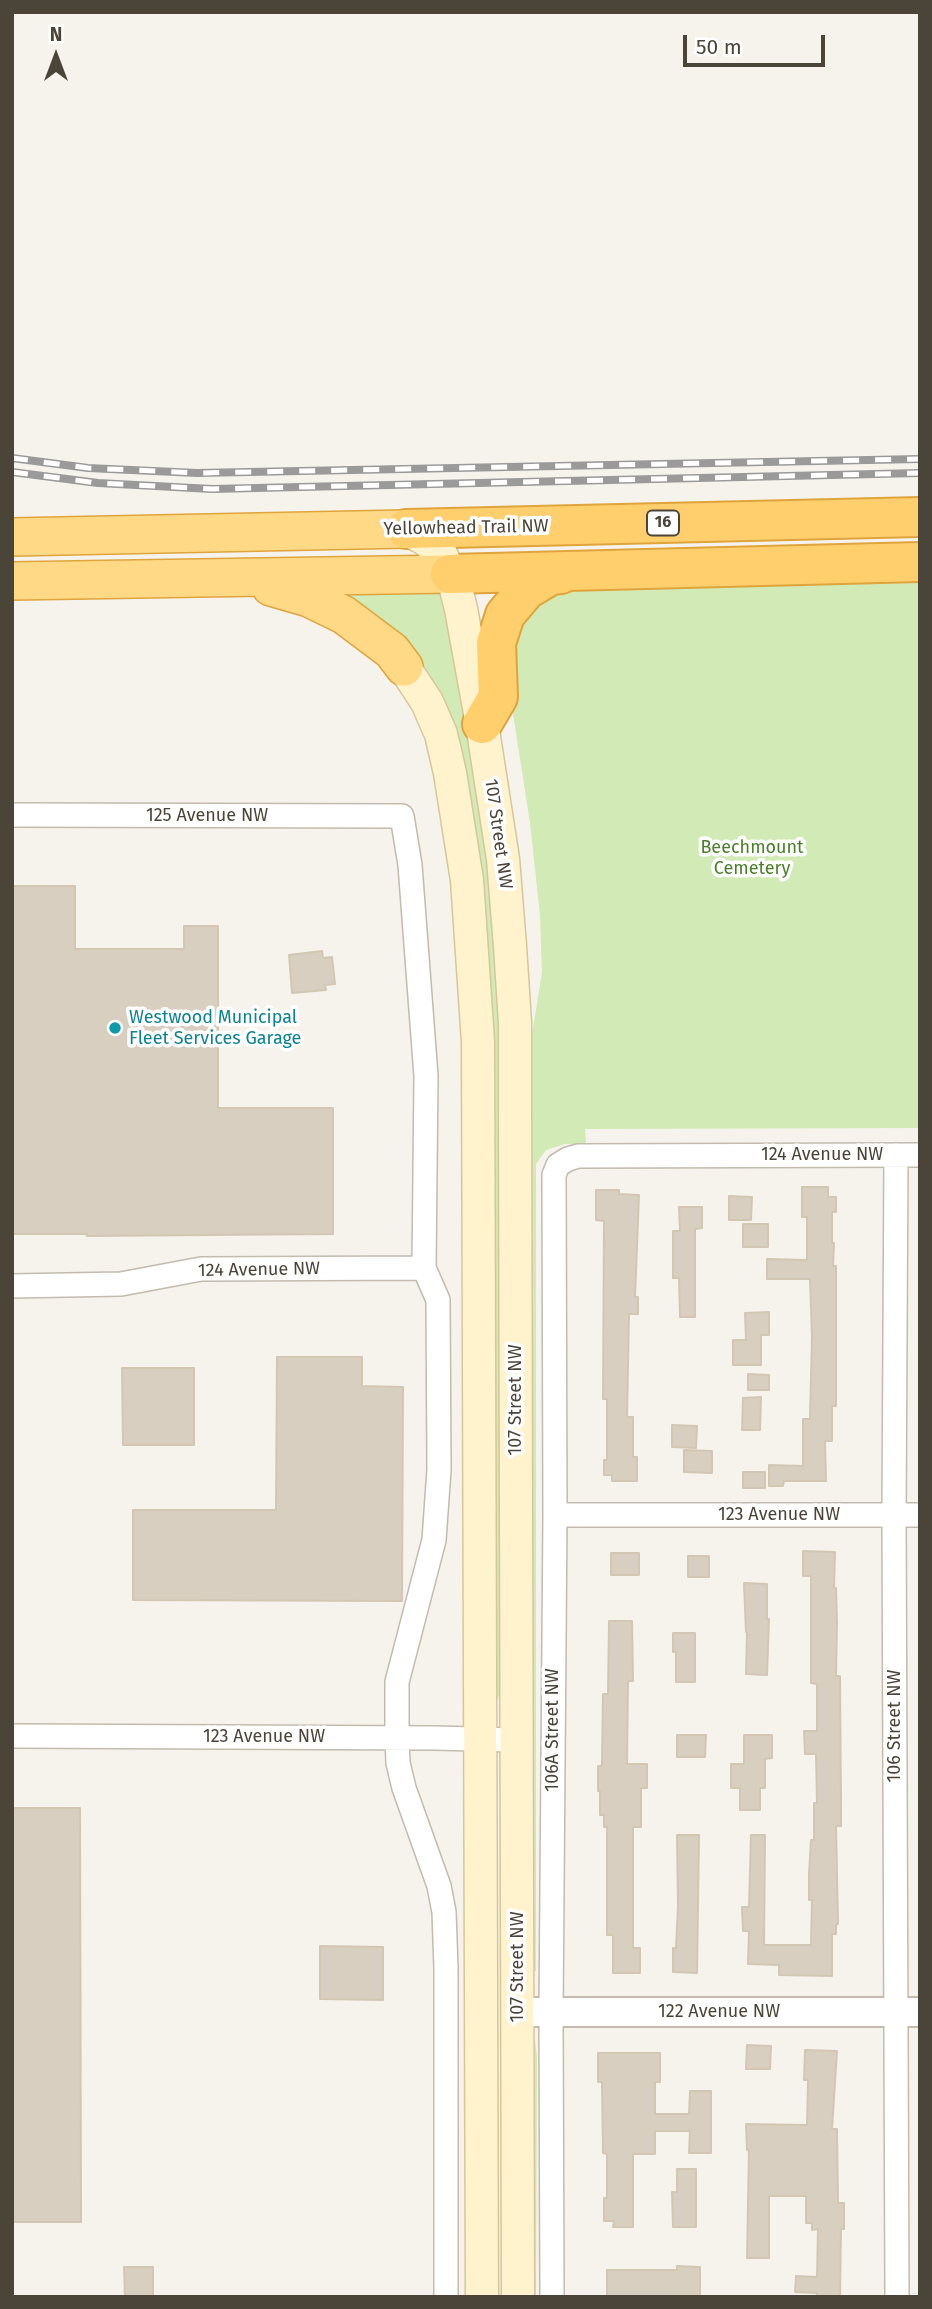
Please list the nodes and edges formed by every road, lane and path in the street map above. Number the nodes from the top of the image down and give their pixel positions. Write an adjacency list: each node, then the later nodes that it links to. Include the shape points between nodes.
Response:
1 (920, 516): 2 (highway, Yellowhead Trail NW / 16)
2 (406, 529): 3 (highway, Yellowhead Trail NW / 16); 6 (main road, 107 Street NW, via 440,552)
3 (12, 537)
4 (920, 562): 5 (highway)
5 (576, 571): 6 (highway); 10 (highway, via 538,581 505,615 496,643 498,697)
6 (450, 574): 7 (highway); 10 (main road, 107 Street NW, via 461,608)
7 (208, 579): 8 (highway); 9 (highway, via 269,586 309,598 368,632)
8 (12, 582)
9 (404, 667): 22 (main road, 107 Street NW, via 441,734 458,814 475,968 480,1140)
10 (482, 724): 23 (main road, 107 Street NW, via 503,859 514,1023)
11 (12, 815): 15 (street, 125 Avenue NW, via 402,816 410,865 426,1083)
12 (896, 1155): 13 (street, 124 Avenue NW); 14 (street, 124 Avenue NW, via 578,1156); 18 (street, 106 Street NW)
13 (920, 1155)
14 (558, 1165): 17 (street, 106A Street NW, via 554,1175)
15 (424, 1268): 16 (street, 124 Avenue NW, via 201,1269 121,1284); 21 (street, via 438,1300 437,1510 425,1580 397,1682)
16 (12, 1286)
17 (555, 1515): 18 (street, 123 Avenue NW); 25 (street, 106A Street NW)
18 (894, 1515): 19 (street, 123 Avenue NW); 26 (street, 106 Street NW)
19 (920, 1515)
20 (12, 1736): 21 (street, 123 Avenue NW)
21 (397, 1738): 22 (street, 123 Avenue NW); 27 (street, via 404,1788 444,1912)
22 (481, 1740): 23 (street, 123 Avenue NW); 28 (main road, 107 Street NW)
23 (516, 1740): 24 (main road, 107 Street NW)
24 (519, 2012): 25 (street, 122 Avenue NW); 29 (main road, 107 Street NW)
25 (551, 2012): 26 (street, 122 Avenue NW); 30 (street, 106A Street NW)
26 (908, 2012): 31 (street, 106 Street NW)
27 (446, 2297)
28 (482, 2297)
29 (518, 2297)
30 (552, 2297)
31 (897, 2297)

